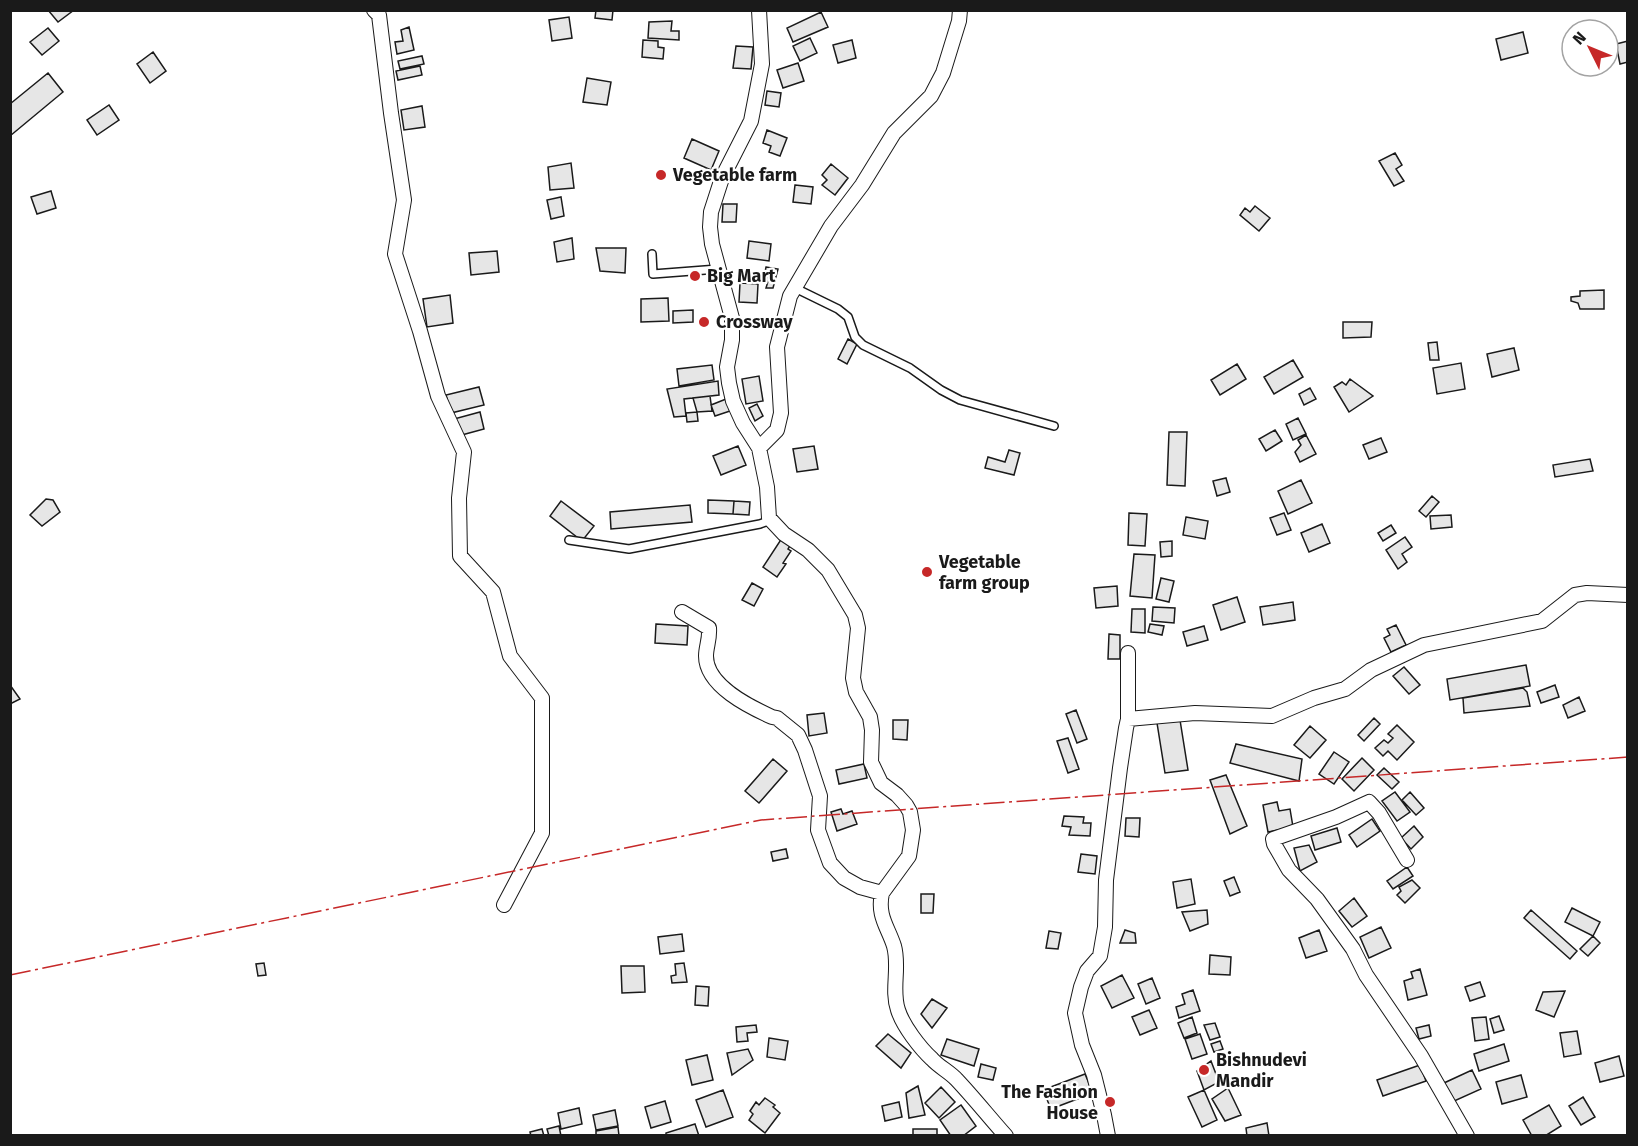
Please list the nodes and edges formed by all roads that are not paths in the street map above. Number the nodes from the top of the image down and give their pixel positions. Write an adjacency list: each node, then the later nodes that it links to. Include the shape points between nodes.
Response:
1 (374, 10): 17 (street, via 379,15 404,200 394,254 438,396 464,452 459,498 460,556 493,592 510,656 542,698 542,833)
2 (759, 10): 5 (street, via 762,64 751,121 722,178 711,212)
3 (960, 10): 6 (street, via 943,73 931,96 894,134 831,226)
4 (652, 254): 5 (lane, via 653,274)
5 (718, 269): 8 (street, via 732,318 729,383 743,423)
6 (795, 288): 7 (lane, via 848,317 855,337 863,345 910,368 941,390 960,400); 8 (street, via 777,347 781,413 777,430)
7 (1054, 426)
8 (759, 448): 9 (street)
9 (771, 520): 10 (lane, via 629,549); 16 (street, via 828,570 855,615 858,628 853,678 870,717 871,762 881,783 906,804 913,830 909,856)
10 (569, 540)
11 (1628, 595): 14 (street, via 1575,595 1542,621 1424,645 1371,670 1345,689 1272,716 1195,713)
12 (682, 612): 16 (street, via 709,628 706,656 721,685 798,735 820,796 818,830 830,863 844,878)
13 (1128, 653): 14 (street)
14 (1128, 719): 19 (street, via 1106,879 1100,956 1087,971 1075,1013)
15 (1407, 860): 20 (street, via 1369,802 1273,838 1289,870 1317,899 1353,949)
16 (882, 893): 18 (street, via 883,922 897,964 899,1014 932,1060 955,1077)
17 (504, 905)
18 (1006, 1136)
19 (1108, 1136)
20 (1467, 1136)

